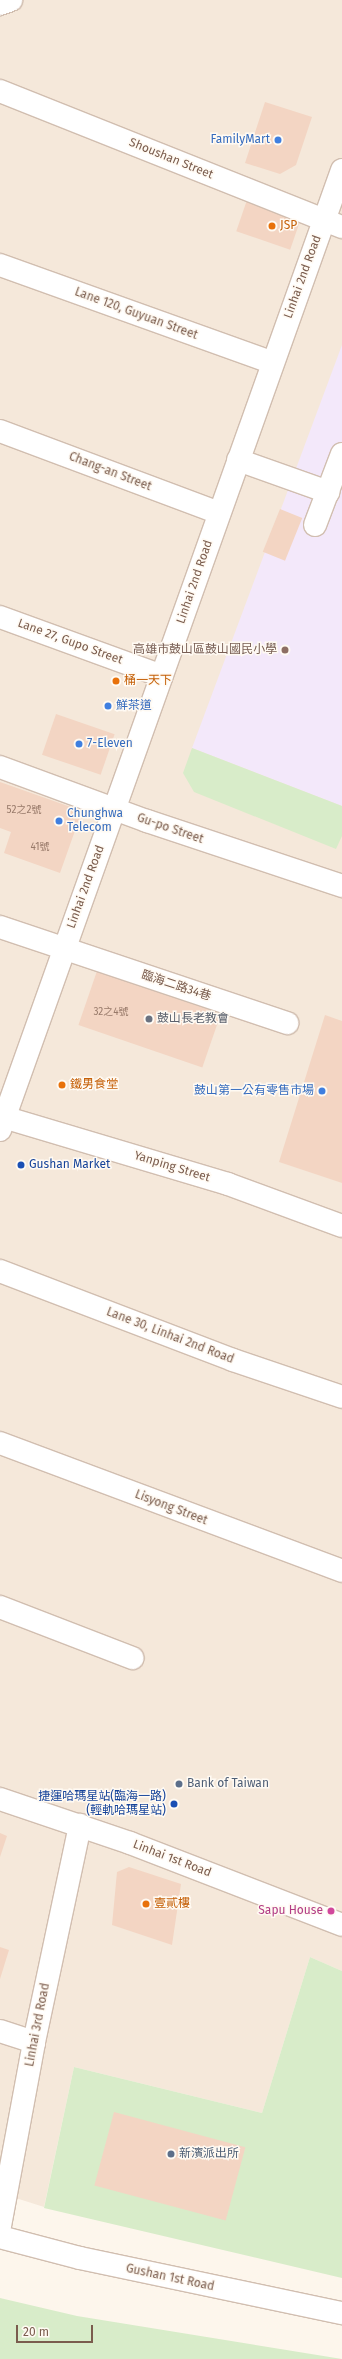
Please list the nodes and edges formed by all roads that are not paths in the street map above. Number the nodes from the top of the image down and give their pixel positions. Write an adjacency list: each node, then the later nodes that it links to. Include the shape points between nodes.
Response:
1 (11, 0): 2 (street)
2 (0, 4)
3 (0, 91): 5 (street, Shoushan Street)
4 (342, 170): 5 (street, Linhai 2nd Road)
5 (333, 224): 7 (street, Linhai 2nd Road)
6 (0, 265): 7 (street, Lane 120, Guyuan Street)
7 (272, 362): 10 (street, Linhai 2nd Road)
8 (0, 431): 12 (street, Chang-an Street)
9 (342, 454): 11 (street)
10 (238, 460): 11 (street); 12 (street, Linhai 2nd Road)
11 (328, 492): 13 (street)
12 (219, 513): 15 (street, Linhai 2nd Road)
13 (315, 525)
14 (0, 616): 15 (street, Lane 27, Gupo Street)
15 (162, 676): 17 (street, Linhai 2nd Road)
16 (0, 767): 17 (street, Gu-po Street)
17 (115, 809): 18 (street, Gu-po Street); 20 (street, Linhai 2nd Road)
18 (342, 886)
19 (0, 927): 20 (street, 臨海二路34巷)
20 (64, 949): 21 (street, 臨海二路34巷); 22 (street, Linhai 2nd Road)
21 (287, 1023)
22 (2, 1121): 23 (street, Yanping Street, via 228,1184)
23 (342, 1226)
24 (0, 1271): 25 (street, Lane 30, Linhai 2nd Road, via 233,1360)
25 (342, 1397)
26 (0, 1443): 27 (street, Lisyong Street)
27 (342, 1571)
28 (0, 1606): 29 (street)
29 (132, 1658)
30 (0, 1799): 31 (street, Linhai 1st Road)
31 (80, 1825): 32 (street, Linhai 1st Road); 34 (street, Linhai 3rd Road)
32 (342, 1925)
33 (0, 2031): 34 (street)
34 (34, 2042): 35 (street, Linhai 3rd Road)
35 (0, 2226)
36 (0, 2237): 37 (street, Gushan 1st Road, via 80,2258)
37 (342, 2313)

